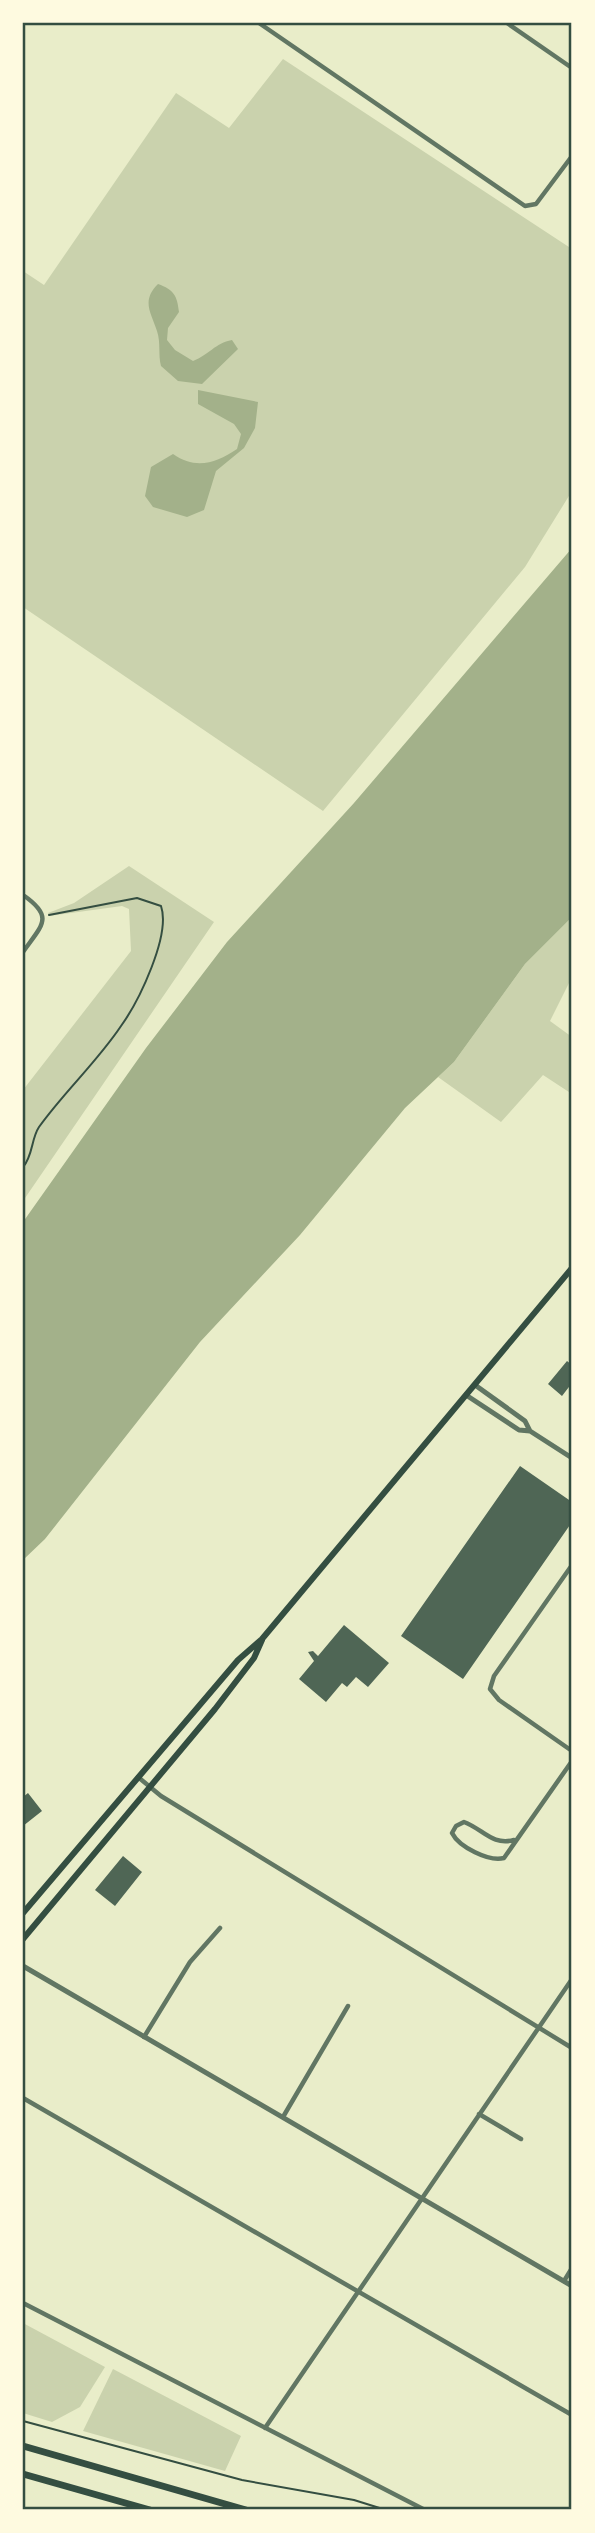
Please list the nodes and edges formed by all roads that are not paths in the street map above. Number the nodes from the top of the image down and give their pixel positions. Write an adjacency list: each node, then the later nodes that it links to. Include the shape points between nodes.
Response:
1 (259, 23): 4 (street, via 525,206 536,204)
2 (507, 23): 3 (street)
3 (572, 68)
4 (572, 156)
5 (23, 895): 6 (street, via 42,909 43,916 41,928)
6 (23, 952)
7 (572, 1268): 8 (main road)
8 (475, 1385): 9 (main road); 10 (street, via 525,1421)
9 (466, 1395): 10 (street, via 519,1430); 13 (main road)
10 (530, 1431): 11 (street)
11 (572, 1458)
12 (572, 1565): 14 (street, via 494,1676 490,1689)
13 (262, 1639): 16 (main road, via 238,1660); 17 (main road, via 254,1658)
14 (572, 1751)
15 (572, 1761): 18 (street)
16 (138, 1777): 17 (street); 19 (main road)
17 (151, 1787): 21 (main road); 25 (street)
18 (514, 1840): 18 (street, via 503,1858 490,1859 456,1840 453,1833 464,1822 495,1841)
19 (23, 1913)
20 (220, 1928): 26 (street, via 190,1962)
21 (23, 1939)
22 (23, 1966): 26 (street)
23 (572, 1979): 25 (street)
24 (348, 2006): 30 (street)
25 (539, 2028): 27 (street); 29 (street)
26 (144, 2037): 30 (street)
27 (572, 2048)
28 (23, 2098): 36 (street)
29 (479, 2114): 31 (street); 32 (street)
30 (283, 2118): 32 (street)
31 (521, 2138)
32 (422, 2197): 34 (street); 36 (street)
33 (572, 2268): 34 (street)
34 (564, 2281): 35 (street)
35 (572, 2286)
36 (358, 2291): 38 (street); 39 (street)
37 (23, 2303): 39 (street)
38 (572, 2415)
39 (265, 2428): 44 (street)
40 (23, 2446): 43 (main road)
41 (23, 2474): 42 (main road)
42 (150, 2510)
43 (246, 2510)
44 (425, 2510)

